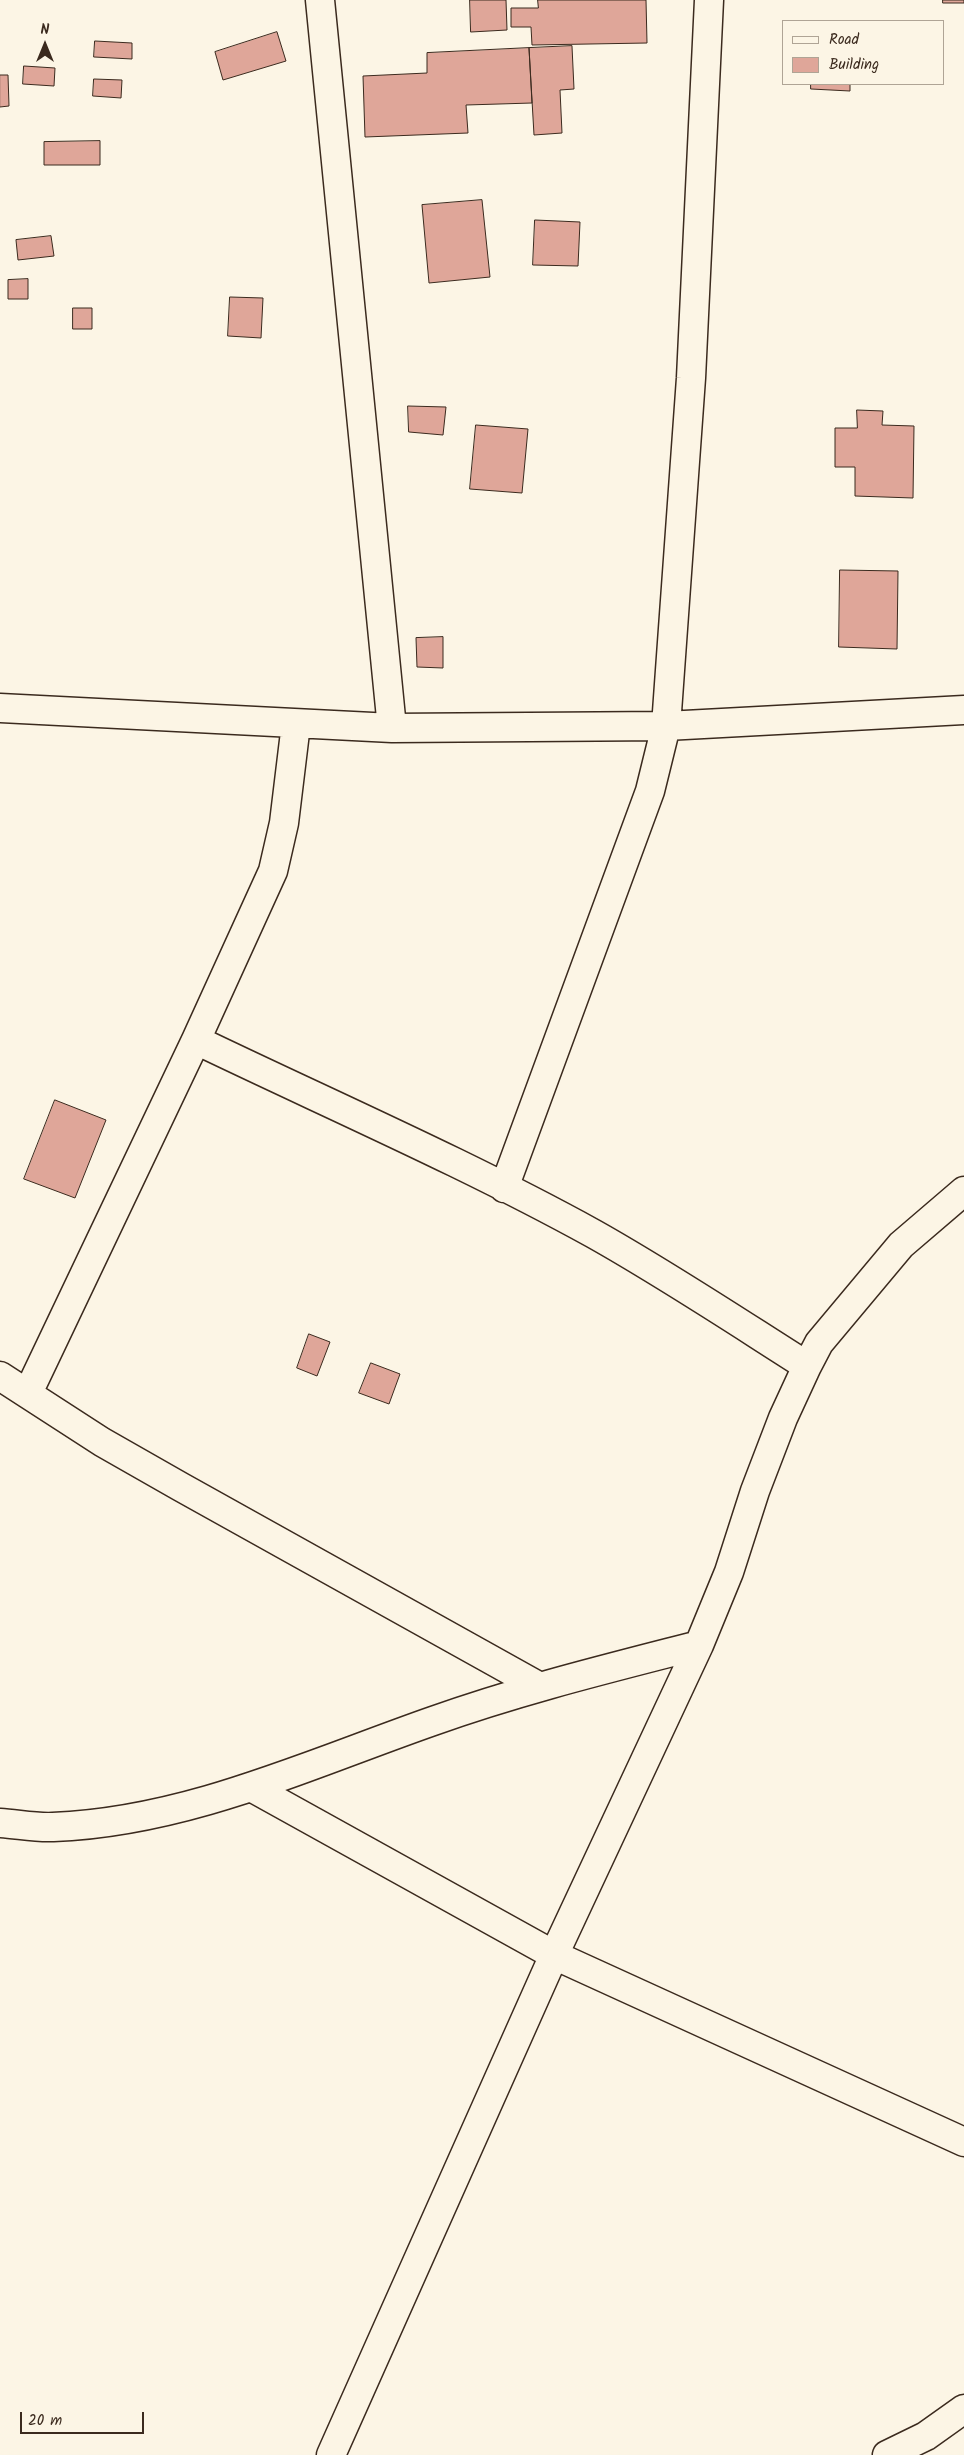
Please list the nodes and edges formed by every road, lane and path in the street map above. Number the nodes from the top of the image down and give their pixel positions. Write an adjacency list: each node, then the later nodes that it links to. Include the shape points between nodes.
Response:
1 (320, 0): 7 (street)
2 (710, 0): 6 (street, via 691,378)
3 (0, 708): 5 (street)
4 (964, 710): 6 (street)
5 (296, 724): 7 (street); 8 (street, via 284,823 273,871)
6 (666, 726): 7 (street); 9 (street, via 650,791)
7 (392, 728)
8 (196, 1040): 9 (street); 13 (street)
9 (504, 1188): 11 (street, via 639,1260)
10 (964, 1191): 11 (street, via 900,1245 819,1343)
11 (807, 1366): 14 (street, via 783,1418 755,1491 730,1572)
12 (0, 1376): 13 (street)
13 (28, 1393): 15 (street, via 102,1442 181,1488)
14 (699, 1645): 15 (street); 18 (street)
15 (540, 1686): 16 (street, via 434,1720)
16 (251, 1787): 17 (street, via 182,1807 110,1821 52,1827); 18 (street)
17 (0, 1823)
18 (554, 1955): 19 (street); 21 (street)
19 (964, 2142)
20 (964, 2409): 22 (street, via 926,2436)
21 (331, 2455)
22 (887, 2455)

